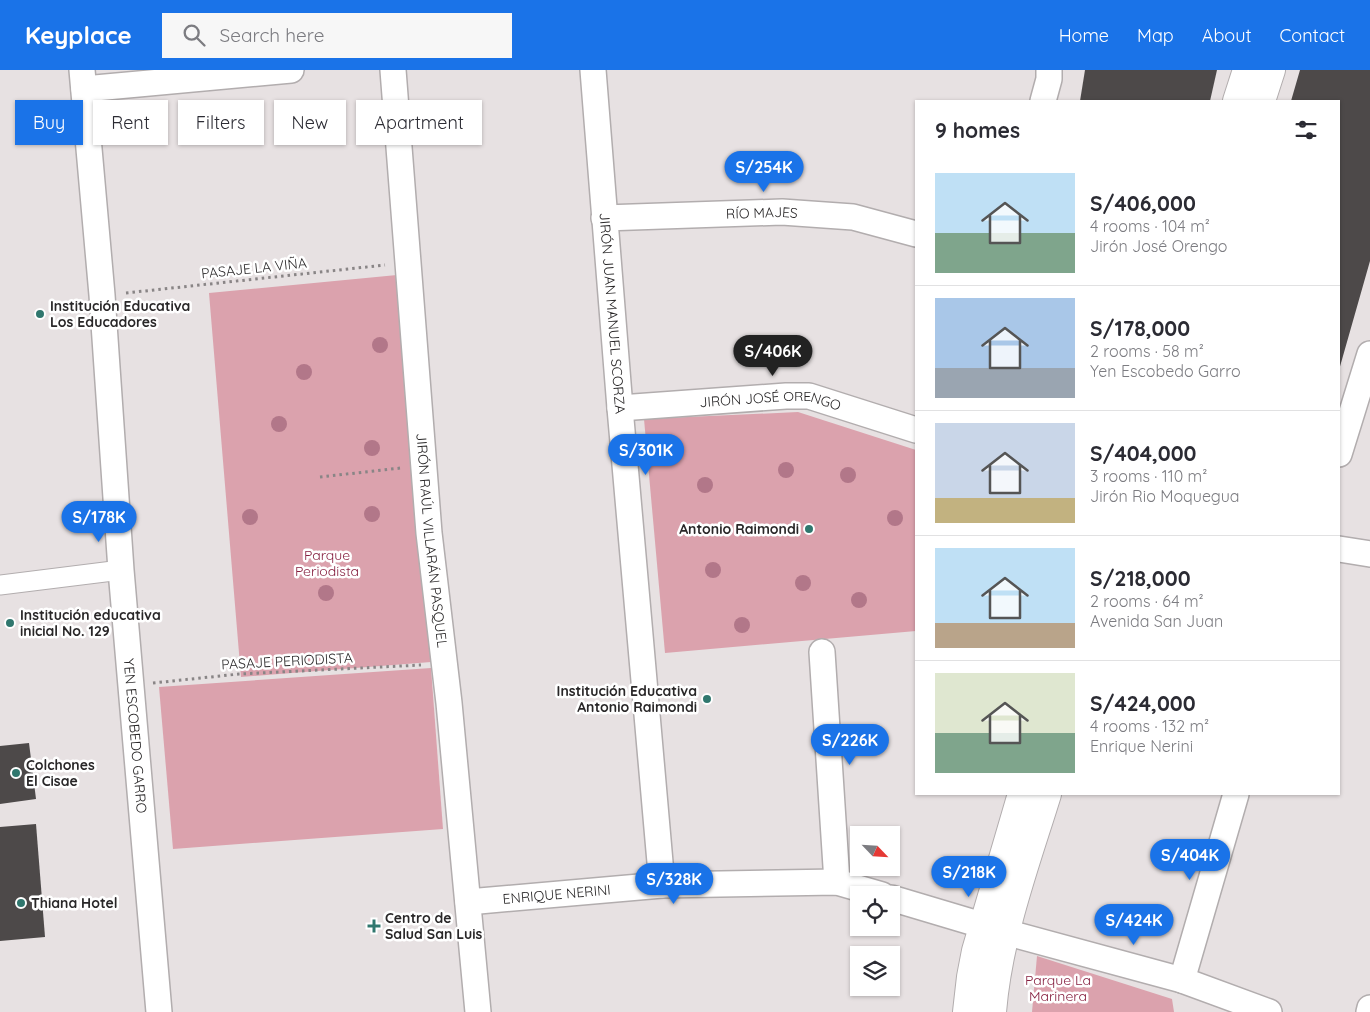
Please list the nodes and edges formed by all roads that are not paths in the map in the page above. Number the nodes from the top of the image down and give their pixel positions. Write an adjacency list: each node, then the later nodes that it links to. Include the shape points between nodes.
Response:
1 (291, 70): 7 (street)
2 (393, 70): 29 (street, JIRÓN RAÚL VILLARÁN PASQUEL, via 429,533)
3 (593, 70): 11 (street, JIRÓN JUAN MANUEL SCORZA)
4 (1049, 70): 8 (street)
5 (1247, 70): 9 (street)
6 (1271, 70): 10 (street)
7 (83, 80): 19 (street, YEN ESCOBEDO GARRO)
8 (1043, 100)
9 (1237, 100)
10 (1261, 100)
11 (604, 218): 12 (street, RÍO MAJES, via 782,212 852,217); 14 (street, JIRÓN JUAN MANUEL SCORZA)
12 (915, 234)
13 (1370, 354): 16 (street)
14 (620, 408): 15 (street, JIRÓN JOSÉ ORENGO, via 809,396); 26 (street, JIRÓN JUAN MANUEL SCORZA)
15 (915, 430)
16 (1340, 451)
17 (1340, 549): 18 (street)
18 (1370, 554)
19 (122, 570): 20 (street); 33 (street, YEN ESCOBEDO GARRO)
20 (0, 585)
21 (822, 652): 25 (street)
22 (1022, 795): 30 (street)
23 (1046, 795): 30 (street)
24 (1236, 795): 31 (street)
25 (838, 882): 26 (street, ENRIQUE NERINI); 27 (street, ENRIQUE NERINI)
26 (662, 886): 29 (street, ENRIQUE NERINI)
27 (852, 886)
28 (900, 901): 30 (street)
29 (468, 902): 34 (street, JIRÓN RAÚL VILLARÁN PASQUEL)
30 (994, 928): 31 (street); 35 (street, via 971,977); 36 (street, via 998,967)
31 (1182, 980): 37 (street)
32 (1370, 1008): 38 (street)
33 (159, 1012)
34 (478, 1012)
35 (967, 1012)
36 (992, 1012)
37 (1269, 1012)
38 (1369, 1012)

